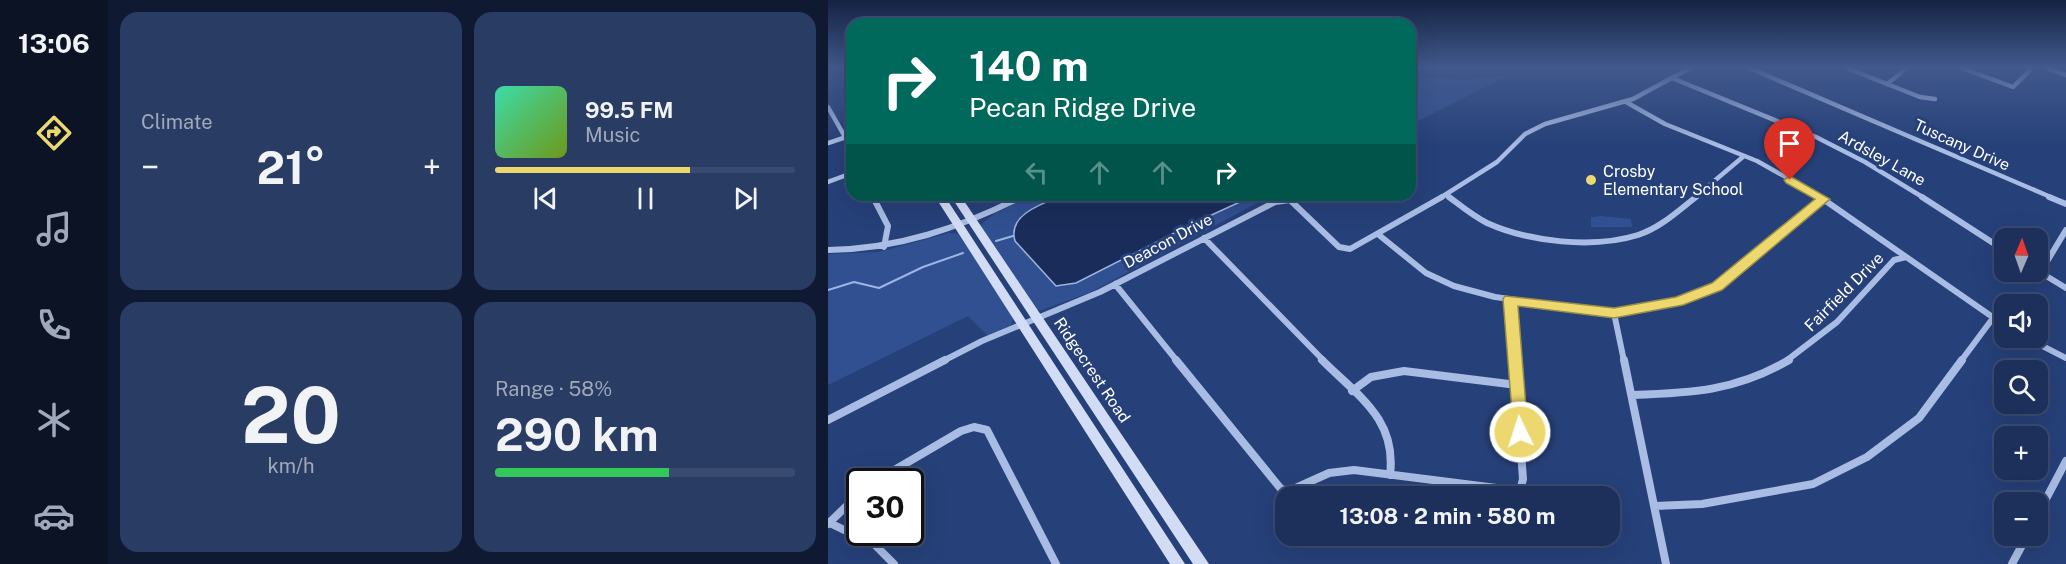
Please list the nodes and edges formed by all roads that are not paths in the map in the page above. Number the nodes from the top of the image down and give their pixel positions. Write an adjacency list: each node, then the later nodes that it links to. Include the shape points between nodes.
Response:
1 (1643, 93): 6 (street, Deacon Drive)
2 (1703, 93): 27 (street, Ardsley Lane, via 1816,137 1853,156 1914,189)
3 (1808, 93): 21 (street, Tuscany Drive)
4 (1913, 93): 5 (street)
5 (1935, 99)
6 (1626, 102): 10 (street, via 1665,124); 13 (street, Deacon Drive, via 1545,124)
7 (828, 108): 8 (street)
8 (845, 137): 9 (street)
9 (828, 143)
10 (1744, 156): 13 (street, via 1654,228 1624,238 1571,239 1515,231 1487,222); 14 (street)
11 (846, 175): 12 (street)
12 (828, 182)
13 (1446, 195): 25 (street, Deacon Drive)
14 (1824, 199): 30 (street); 36 (street, via 1717,287 1678,302)
15 (875, 201): 28 (street, via 888,226)
16 (943, 201): 23 (main road, Ridgecrest Road)
17 (959, 201): 22 (main road, Ridgecrest Road)
18 (1013, 201): 22 (street)
19 (1280, 201): 26 (street, Deacon Drive, via 1263,206)
20 (1291, 201): 25 (street, Deacon Drive, via 1344,249)
21 (2066, 204)
22 (971, 222): 23 (street); 38 (main road, Ridgecrest Road)
23 (959, 227): 28 (street); 39 (main road, Ridgecrest Road)
24 (2066, 230): 31 (street)
25 (1378, 235): 35 (street, via 1426,273 1444,282)
26 (1204, 238): 33 (street, Deacon Drive); 43 (street)
27 (1994, 243)
28 (884, 247): 29 (street)
29 (828, 250)
30 (1907, 256): 37 (street); 44 (street, Fairfield Drive, via 1894,260 1818,340 1749,380 1715,390)
31 (2048, 257)
32 (2048, 278): 34 (street)
33 (1115, 284): 38 (street, Deacon Drive); 48 (street, via 1281,489 1289,491 1342,470)
34 (2066, 288)
35 (1510, 299): 36 (street); 42 (street)
36 (1614, 313): 44 (street)
37 (1993, 318): 51 (street, via 1919,418 1867,457 1813,484 1702,504)
38 (1037, 319): 39 (street, Deacon Drive); 57 (main road, Ridgecrest Road)
39 (1024, 326): 45 (street, Deacon Drive, via 982,341); 56 (main road, Ridgecrest Road)
40 (2046, 348): 41 (street)
41 (2066, 358)
42 (1516, 385): 43 (street, via 1404,370 1371,377); 48 (street, via 1523,479 1520,491)
43 (1352, 391): 48 (street, via 1379,418 1390,436)
44 (1632, 395): 51 (street)
45 (828, 420)
46 (2066, 461): 49 (street)
47 (898, 468): 55 (street, via 961,431 974,427 987,430)
48 (1390, 475)
49 (2048, 495)
50 (846, 506): 52 (street)
51 (1655, 506): 58 (street)
52 (828, 523): 54 (street, via 875,545)
53 (2022, 546): 59 (street)
54 (894, 564)
55 (1056, 564)
56 (1178, 564)
57 (1202, 564)
58 (1666, 564)
59 (2012, 564)

